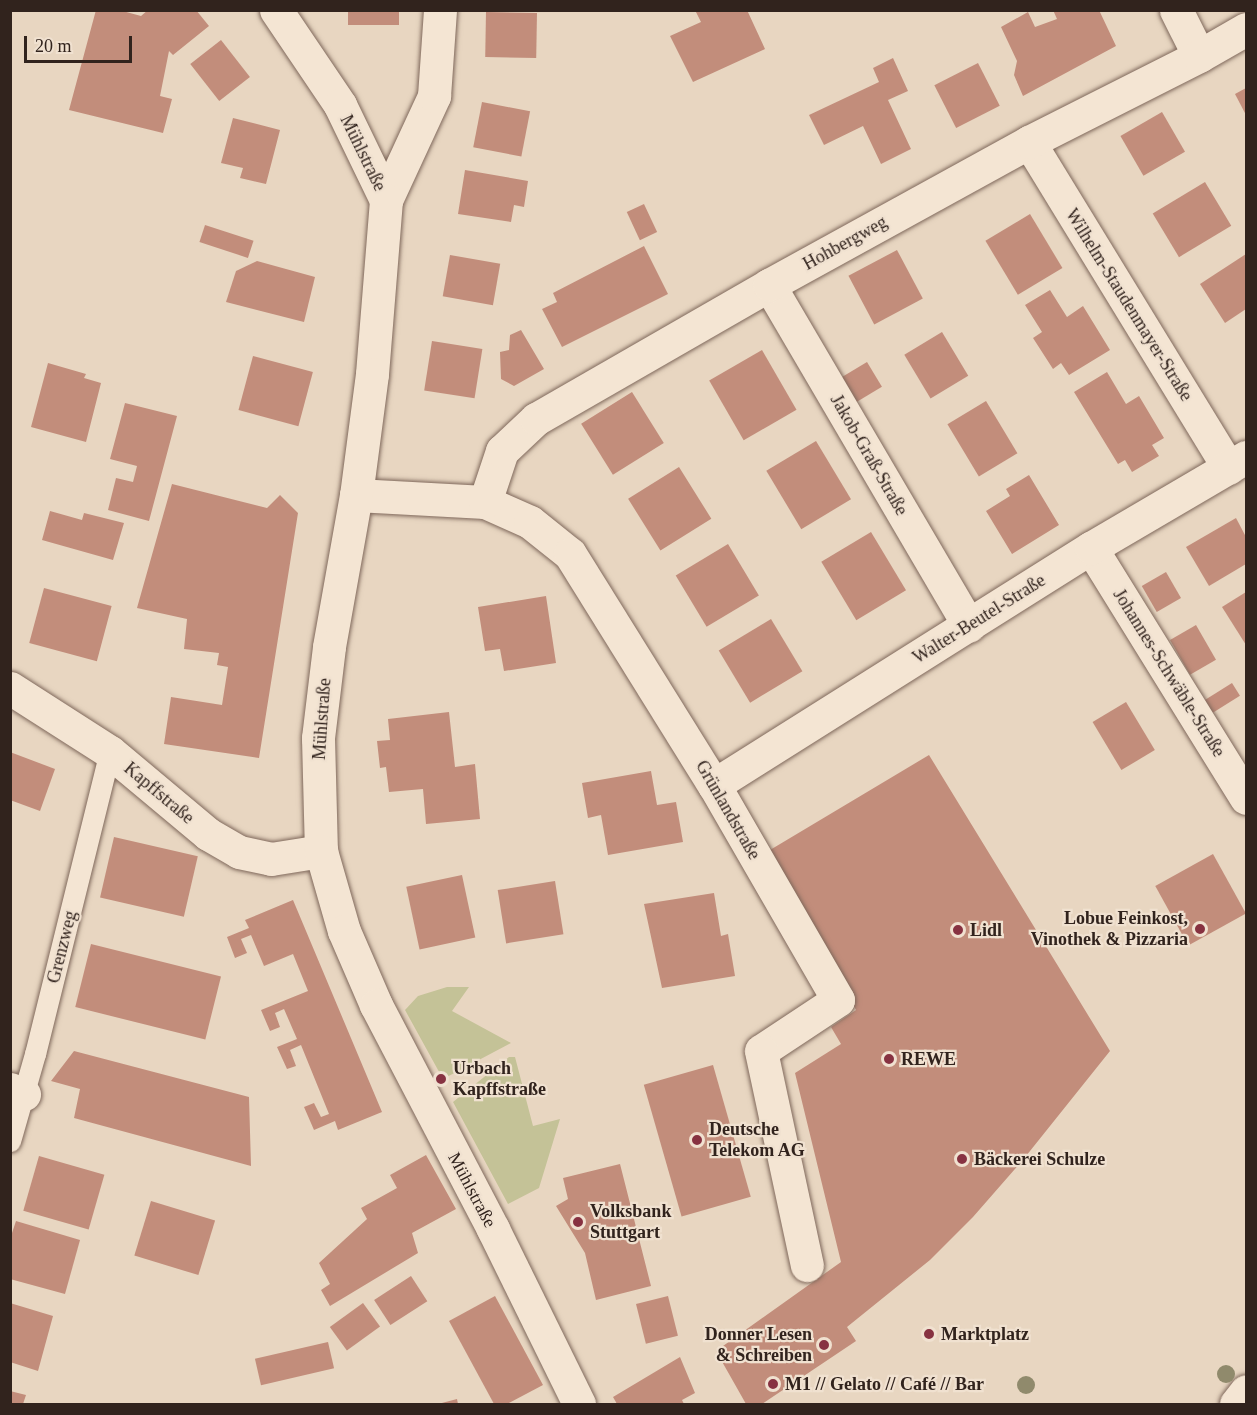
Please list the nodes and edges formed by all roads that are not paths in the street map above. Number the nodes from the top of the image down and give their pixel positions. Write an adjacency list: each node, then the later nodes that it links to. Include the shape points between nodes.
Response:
1 (276, 10): 7 (street, Mühlstraße, via 340,105)
2 (440, 10): 7 (street, via 434,96)
3 (1176, 10): 5 (street)
4 (1246, 29): 5 (street, Hohbergweg)
5 (1199, 56): 6 (street, Hohbergweg)
6 (1029, 142): 8 (street, Hohbergweg); 9 (street, Wilhelm-Staudenmayer-Straße)
7 (386, 200): 10 (street, Mühlstraße, via 372,374)
8 (769, 285): 11 (street, Hohbergweg, via 536,419 502,452); 13 (street, Jakob-Graß-Straße)
9 (1238, 462): 12 (street, Walter-Beutel-Straße)
10 (356, 495): 11 (street, Grünlandstraße); 18 (street, Mühlstraße, via 328,647 318,738)
11 (485, 502): 16 (street, Grünlandstraße, via 530,522 570,555)
12 (1091, 548): 13 (street, Walter-Beutel-Straße); 17 (street, Johannes-Schwäble-Straße)
13 (969, 626): 16 (street, Walter-Beutel-Straße)
14 (10, 688): 15 (street, Kapffstraße)
15 (110, 752): 18 (street, Kapffstraße, via 208,834 240,852 271,860); 19 (lane, Grenzweg)
16 (714, 784): 21 (street, Grünlandstraße, via 838,1000 761,1051)
17 (1246, 798)
18 (321, 851): 23 (street, Mühlstraße, via 344,931 376,1005)
19 (17, 1091): 20 (lane, Grenzweg)
20 (10, 1141)
21 (807, 1265)
22 (1246, 1392): 24 (street)
23 (579, 1404)
24 (1236, 1404)

